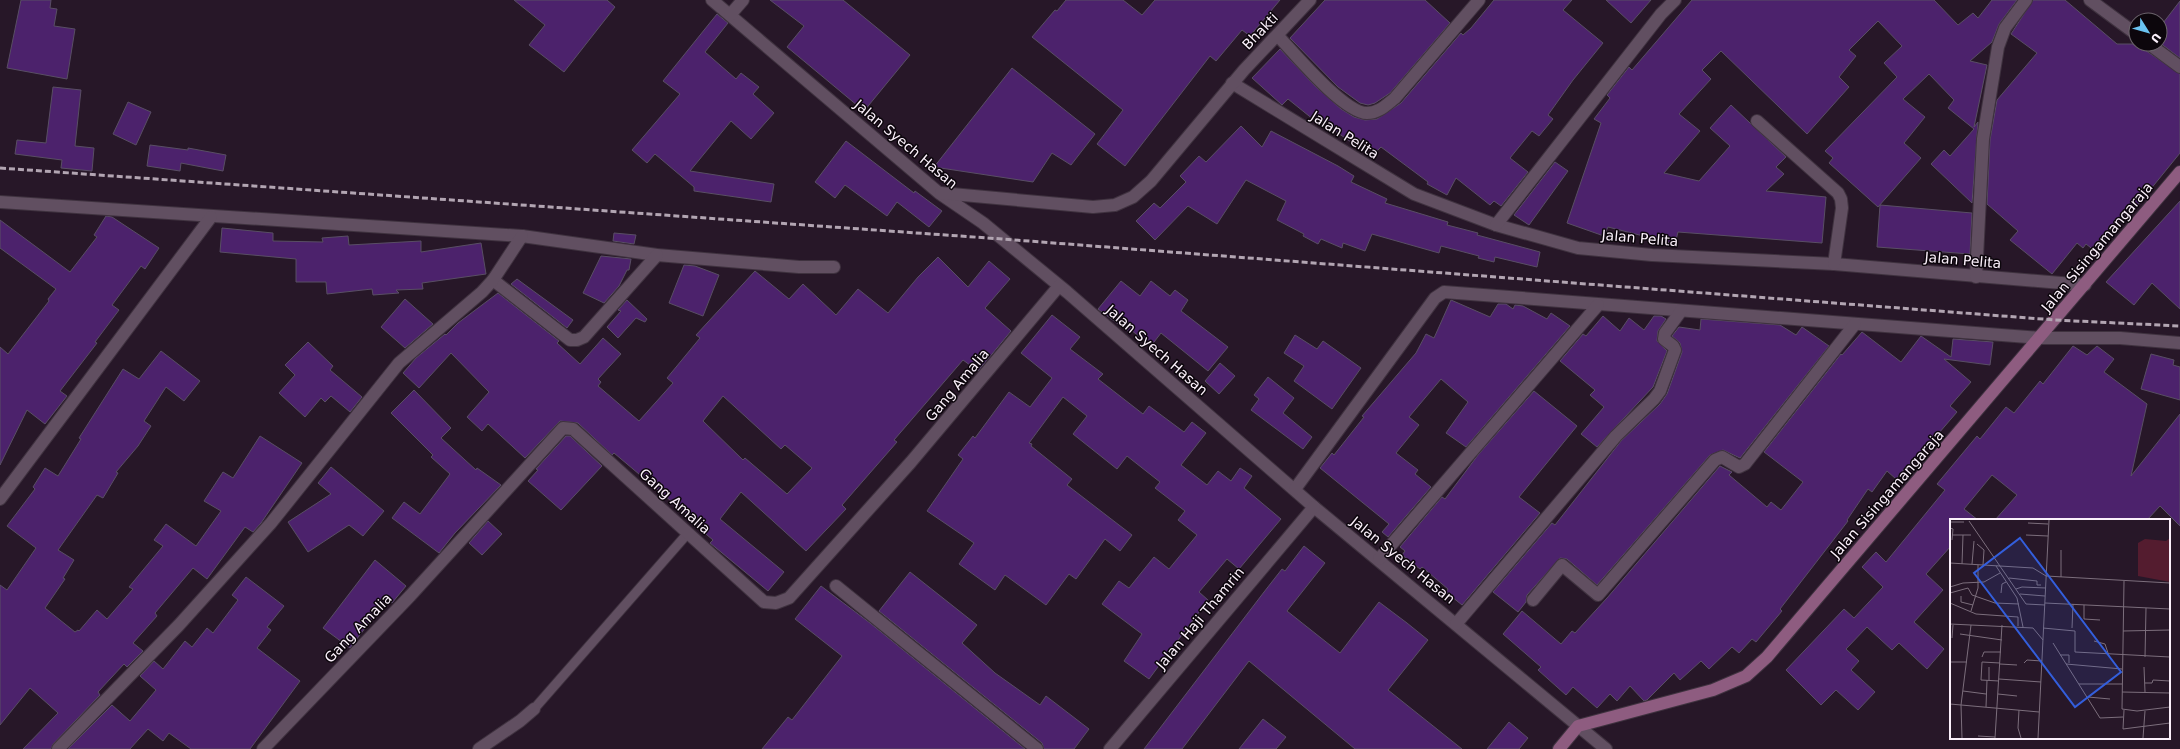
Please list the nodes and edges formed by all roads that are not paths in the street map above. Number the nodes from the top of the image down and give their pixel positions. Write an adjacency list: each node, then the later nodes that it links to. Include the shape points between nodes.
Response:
1 (712, 0): 8 (street, Jalan Syech Hasan)
2 (743, 0): 8 (street)
3 (1310, 0): 10 (street, Bhakti)
4 (1479, 0): 10 (street, via 1395,98 1380,111 1366,114 1348,107)
5 (1675, 0): 19 (street, via 1661,14)
6 (2026, 0): 24 (street, via 2004,28 1998,47 1983,139)
7 (2090, 0): 9 (street)
8 (730, 15): 16 (street, Jalan Syech Hasan)
9 (2128, 28)
10 (1278, 36): 13 (street, Bhakti)
11 (2160, 52): 12 (street)
12 (2180, 67)
13 (1232, 83): 16 (street, Bhakti, via 1151,181 1133,197 1115,205 1093,207); 19 (street, Jalan Pelita, via 1414,194)
14 (1757, 120): 22 (street, via 1842,199)
15 (2180, 172): 26 (street, Jalan Sisingamangaraja)
16 (939, 193): 27 (street, Jalan Syech Hasan, via 982,223)
17 (0, 202): 18 (street)
18 (211, 217): 20 (street); 34 (street)
19 (1496, 225): 22 (street, Jalan Pelita, via 1578,248 1652,255)
20 (522, 236): 21 (street); 25 (street)
21 (657, 255): 23 (street, via 799,267); 25 (street, via 584,337 577,340 570,340)
22 (1834, 264): 24 (street, Jalan Pelita)
23 (834, 267)
24 (1976, 277): 26 (street, Jalan Pelita)
25 (493, 280): 43 (street, via 399,363 271,523 179,624)
26 (2085, 285): 31 (street, Jalan Sisingamangaraja)
27 (1059, 286): 33 (street, Jalan Syech Hasan); 36 (street, Gang Amalia, via 911,462 789,598 776,603 764,602)
28 (1598, 305): 29 (street); 33 (street, via 1449,292 1439,294); 37 (street)
29 (1682, 311): 30 (street); 40 (street, via 1665,333 1664,339 1675,350 1656,396 1616,436)
30 (1855, 324): 31 (street); 39 (street, via 1745,464 1739,467 1722,457 1715,460 1598,596 1562,565)
31 (2040, 338): 32 (street, via 2120,338); 42 (street, Jalan Sisingamangaraja, via 1767,657 1746,676 1713,690)
32 (2180, 343)
33 (1295, 489): 35 (street, Jalan Syech Hasan)
34 (0, 499)
35 (1314, 507): 37 (street, Jalan Syech Hasan); 47 (street, Jalan Haji Thamrin)
36 (688, 533): 41 (lane); 44 (street, Gang Amalia, via 573,429 563,428 410,596)
37 (1379, 559): 40 (street, Jalan Syech Hasan)
38 (836, 586): 46 (street)
39 (1533, 600)
40 (1456, 624): 42 (street, Jalan Syech Hasan)
41 (534, 709): 45 (street)
42 (1578, 726): 48 (street); 49 (street, Jalan Syech Hasan)
43 (58, 749)
44 (263, 749)
45 (479, 749)
46 (1037, 749)
47 (1110, 749)
48 (1559, 749)
49 (1606, 749)

